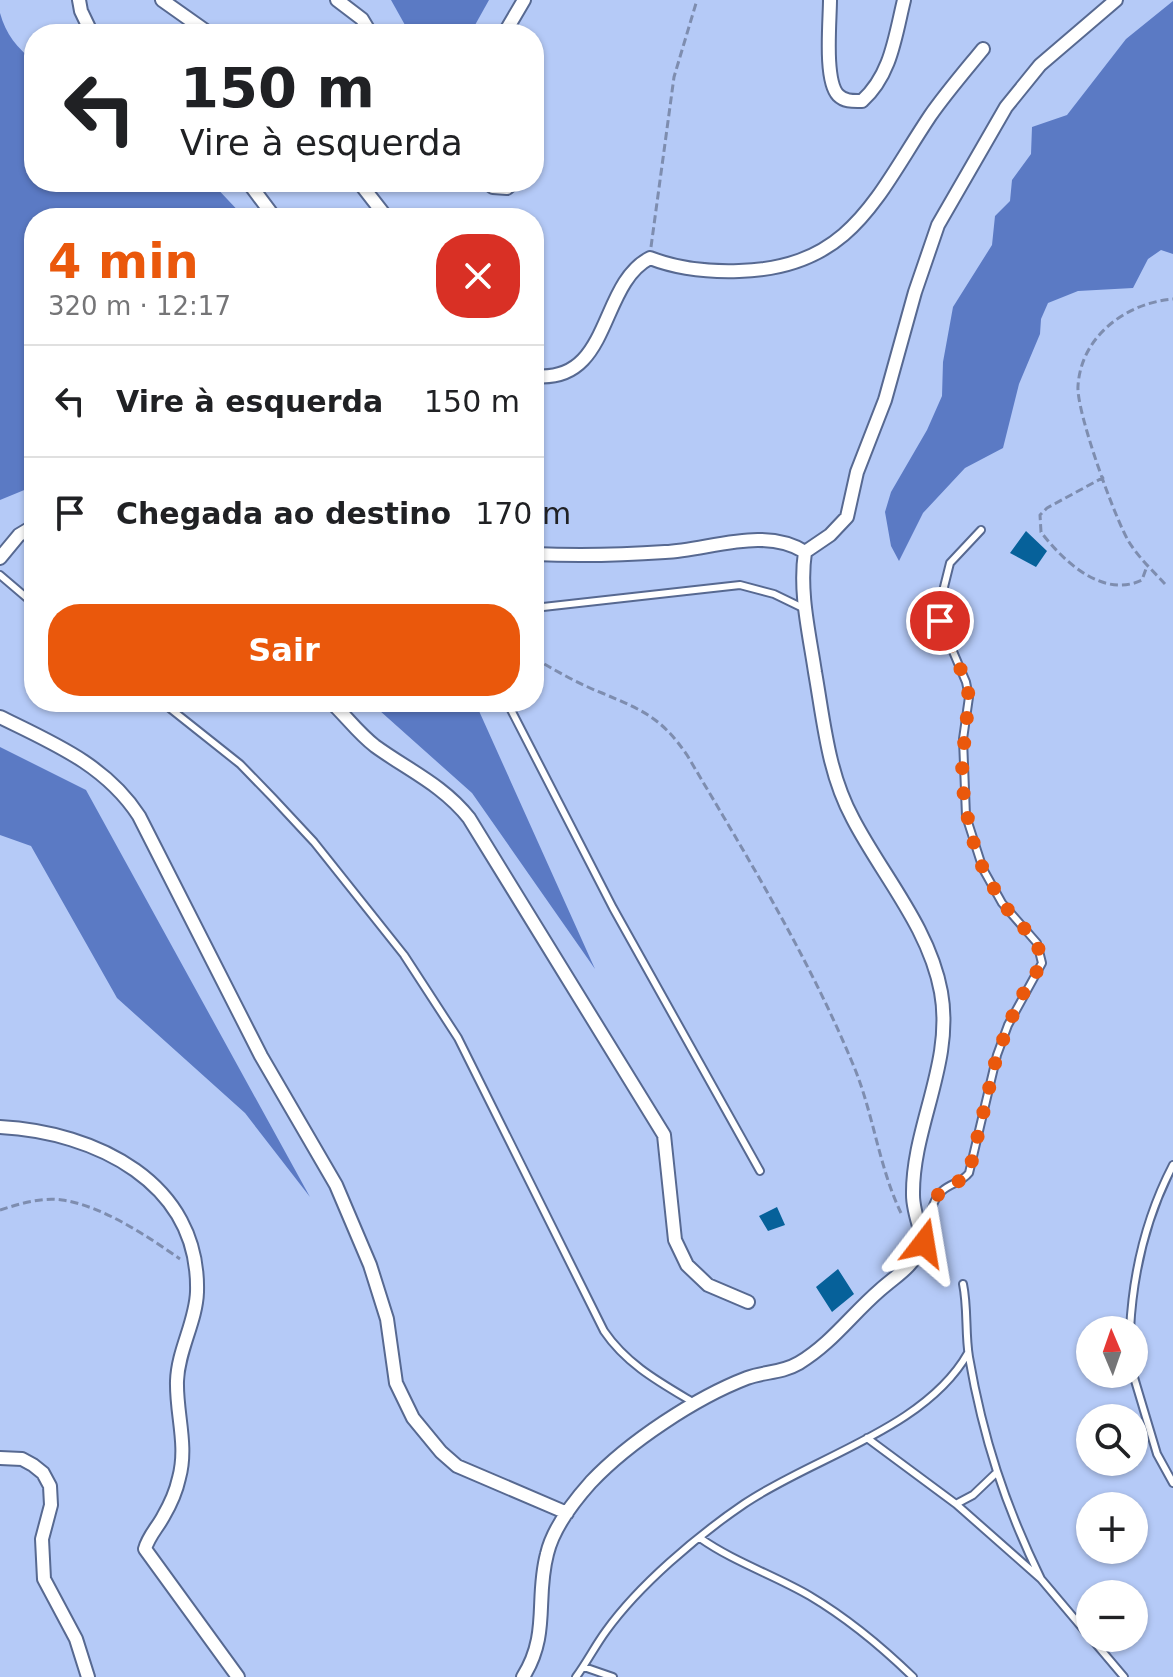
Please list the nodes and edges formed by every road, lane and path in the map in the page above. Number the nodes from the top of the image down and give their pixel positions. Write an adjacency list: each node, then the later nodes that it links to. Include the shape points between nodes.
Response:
1 (79, 0): 9 (street)
2 (162, 0): 10 (street)
3 (337, 0): 11 (street)
4 (524, 0): 12 (street)
5 (697, 0): 16 (path, via 674,77)
6 (830, 0): 7 (street, via 831,79 837,94 848,101 862,101 881,80)
7 (904, 0)
8 (1116, 0): 22 (street, via 1040,65 1015,96 938,225 847,517)
9 (87, 24)
10 (196, 24)
11 (365, 24)
12 (510, 24)
13 (983, 49): 16 (street, via 858,222 824,252 762,271 693,269)
14 (367, 192): 15 (street)
15 (379, 208)
16 (650, 258): 18 (street, via 629,278 600,336 574,369 557,378)
17 (1173, 299): 19 (path, via 1127,312 1099,331 1088,354 1078,383 1079,409)
18 (544, 377)
19 (1104, 477): 25 (path, via 1129,542); 25 (path, via 1047,508 1040,515 1041,532 1091,579 1132,585 1142,580)
20 (981, 530): 41 (lane, via 950,563 939,607 969,697 964,800 983,869 1002,903 1037,943 1042,963 1004,1035 969,1173 941,1192)
21 (24, 532): 24 (street)
22 (805, 552): 23 (street, via 768,540 667,552); 30 (street)
23 (544, 554)
24 (0, 558)
25 (1148, 565): 27 (path)
26 (0, 575): 28 (lane)
27 (1165, 584)
28 (24, 595)
29 (544, 607): 30 (lane, via 740,585)
30 (805, 609): 41 (street, via 835,779 916,926 941,993 938,1077 914,1179 913,1199)
31 (544, 663): 40 (path, via 651,714 687,755 815,981 853,1064)
32 (175, 712): 48 (lane, via 273,798 404,955 458,1038 604,1331 629,1361)
33 (341, 712): 44 (street, via 372,744 437,786 469,818 664,1135 675,1240 687,1265 708,1285)
34 (512, 712): 38 (lane, via 613,908)
35 (0, 717): 54 (street, via 81,758 112,781 139,816 261,1056 336,1185 370,1265 387,1319 396,1383 413,1418 457,1466)
36 (0, 1127): 42 (street, via 54,1134 138,1170 160,1188 178,1215)
37 (1173, 1165): 45 (lane, via 1140,1248)
38 (760, 1171)
39 (0, 1210): 42 (path, via 43,1200 73,1202 155,1242)
40 (904, 1219)
41 (924, 1243): 48 (street, via 907,1270 840,1333 799,1363 771,1375 751,1376)
42 (196, 1275): 61 (street, via 194,1311 177,1380 181,1474 145,1549)
43 (963, 1284): 46 (lane)
44 (748, 1302)
45 (1132, 1316)
46 (968, 1353): 49 (lane, via 916,1407); 51 (lane)
47 (1137, 1388): 52 (lane, via 1157,1454)
48 (696, 1404): 54 (street, via 599,1474)
49 (867, 1438): 53 (lane); 55 (lane, via 783,1480)
50 (0, 1458): 60 (street, via 33,1465 50,1486 42,1539 44,1579 76,1639)
51 (995, 1474): 53 (lane); 56 (lane)
52 (1173, 1483)
53 (956, 1504): 56 (lane)
54 (567, 1513): 62 (street, via 546,1555 540,1640)
55 (700, 1538): 59 (lane, via 607,1630); 65 (lane, via 811,1596)
56 (1041, 1579): 57 (lane)
57 (1076, 1621)
58 (1102, 1652): 66 (lane)
59 (584, 1667): 63 (lane); 64 (lane)
60 (88, 1677)
61 (238, 1677)
62 (523, 1677)
63 (576, 1677)
64 (613, 1677)
65 (913, 1677)
66 (1124, 1677)

